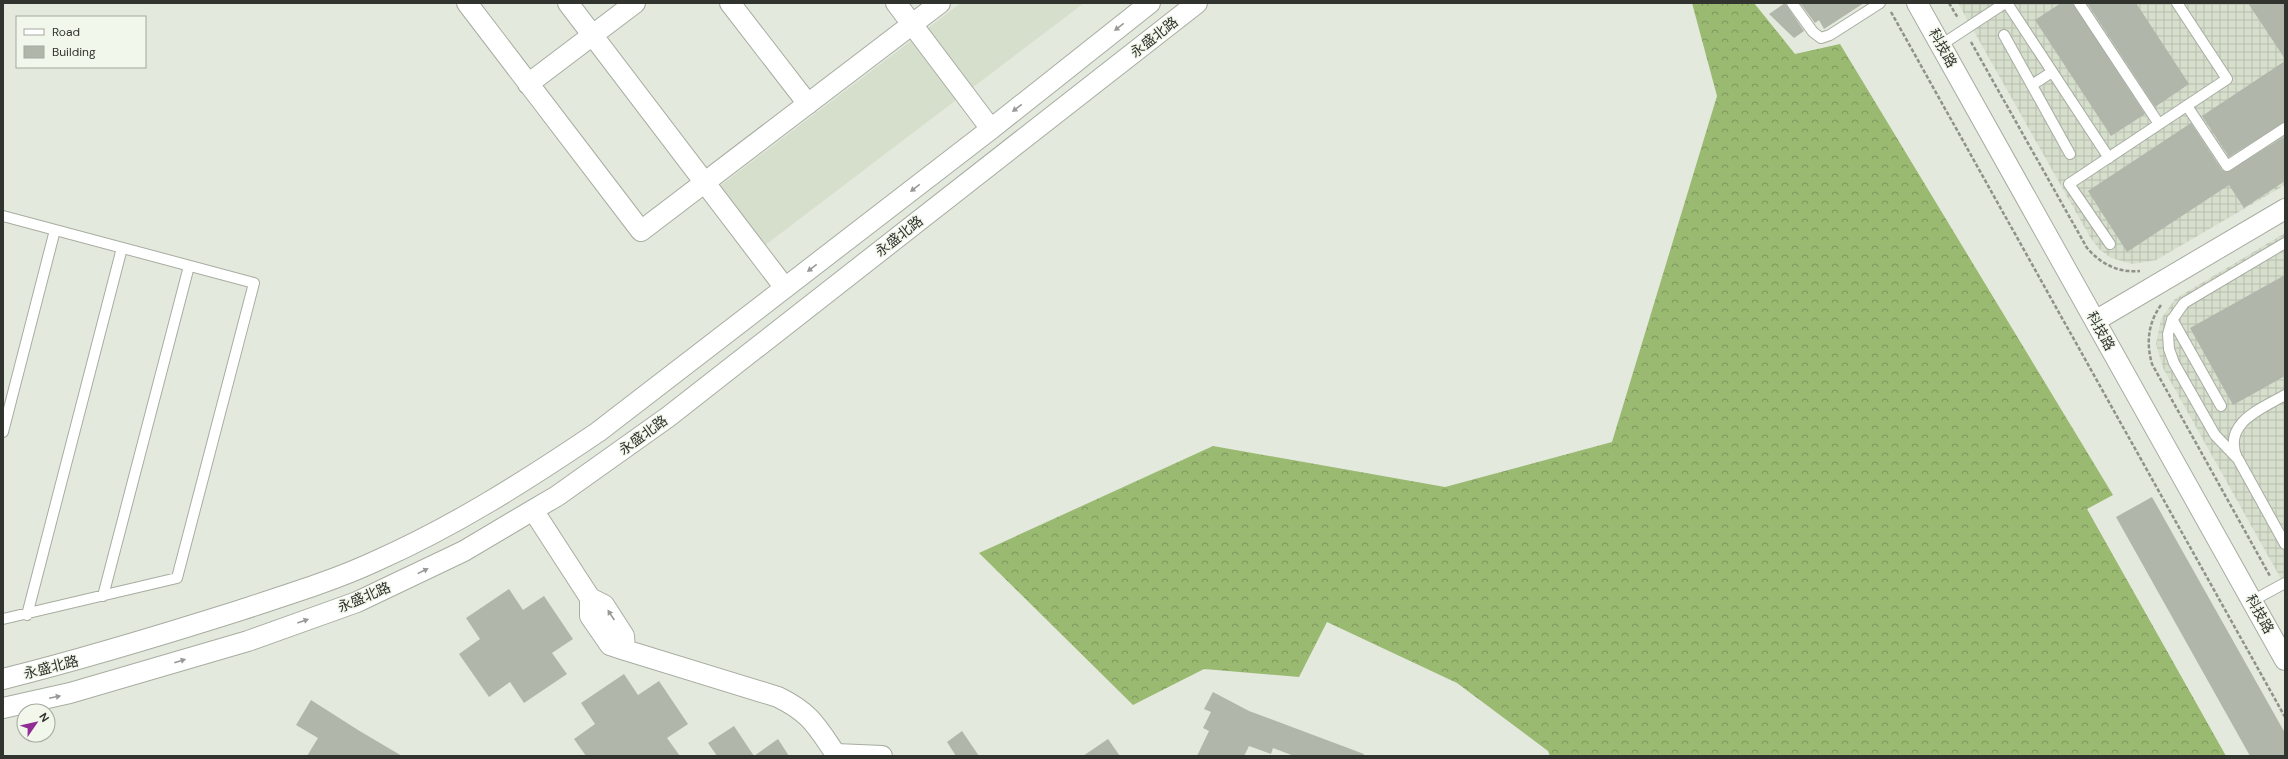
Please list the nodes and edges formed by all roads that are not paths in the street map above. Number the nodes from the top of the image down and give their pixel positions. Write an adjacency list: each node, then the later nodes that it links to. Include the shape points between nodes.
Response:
1 (466, 3): 20 (street)
2 (568, 3): 16 (street)
3 (635, 3): 16 (street)
4 (730, 3): 22 (street)
5 (896, 3): 15 (street)
6 (940, 3): 15 (street)
7 (1150, 3): 25 (street, 永盛北路, one-way to 25)
8 (1197, 3): 44 (street, 永盛北路, via 668,417 557,496)
9 (1792, 3): 14 (lane, via 1820,38)
10 (1917, 3): 18 (street, 科技路)
11 (2006, 3): 18 (lane); 19 (lane)
12 (2079, 3): 24 (lane)
13 (2177, 3): 23 (lane, via 2227,79)
14 (1884, 5)
15 (912, 24): 22 (street); 25 (street)
16 (592, 35): 20 (street); 29 (street)
17 (2004, 35): 21 (lane)
18 (1941, 45): 39 (street, 科技路)
19 (2052, 72): 21 (lane); 28 (lane)
20 (528, 84): 29 (street, via 641,232)
21 (2032, 85): 27 (lane)
22 (808, 104): 29 (street)
23 (2187, 106): 24 (lane); 26 (lane, via 2226,166)
24 (2159, 124): 28 (lane)
25 (992, 128): 37 (street, 永盛北路, one-way to 37)
26 (2285, 128)
27 (2070, 154)
28 (2108, 158): 34 (lane, via 2069,184)
29 (705, 182): 37 (street)
30 (2285, 209): 39 (street)
31 (3, 216): 32 (lane)
32 (55, 230): 35 (lane); 42 (lane)
33 (2285, 243): 38 (lane, via 2191,298 2179,308)
34 (2110, 244)
35 (122, 248): 36 (lane); 49 (lane)
36 (189, 266): 47 (lane); 47 (lane, via 254,283 177,578)
37 (786, 288): 52 (street, 永盛北路, via 598,432 533,476 450,525 375,562 283,596 77,660)
38 (2172, 320): 41 (lane); 43 (lane, via 2168,341 2174,363 2215,435)
39 (2095, 321): 48 (street, 科技路)
40 (2285, 395): 43 (lane, via 2251,414 2238,426 2233,443)
41 (2221, 406)
42 (3, 432)
43 (2238, 460): 45 (lane)
44 (533, 510): 53 (street, 永盛北路, one-way to 44, via 70,694 248,641 357,602 464,551); 54 (street, via 590,598 604,605 624,636 625,650 784,700 809,716)
45 (2285, 544)
46 (2285, 583): 48 (lane)
47 (103, 596): 49 (lane)
48 (2252, 601): 51 (street, 科技路)
49 (27, 615): 50 (lane)
50 (3, 619)
51 (2285, 660)
52 (3, 679)
53 (3, 708)
54 (836, 755): 55 (street)
55 (882, 756)

